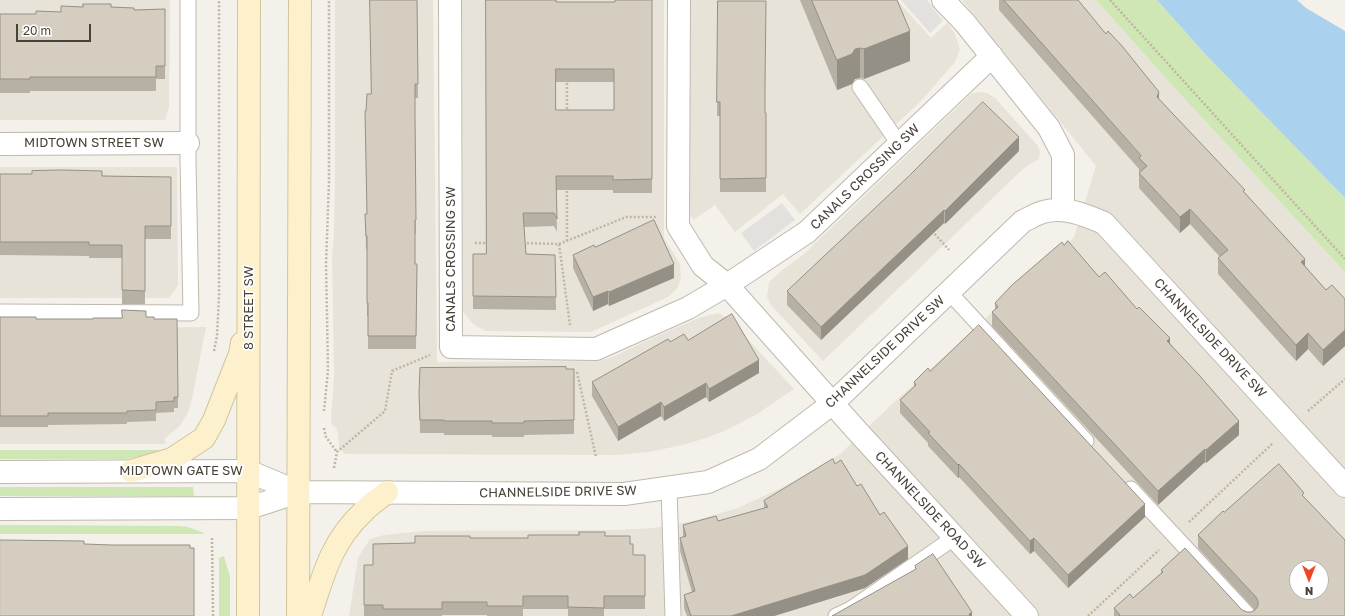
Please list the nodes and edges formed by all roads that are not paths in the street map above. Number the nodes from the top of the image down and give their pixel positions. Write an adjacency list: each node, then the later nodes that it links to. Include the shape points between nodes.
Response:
1 (188, 0): 9 (lane)
2 (249, 0): 15 (main road, 8 STREET SW)
3 (300, 0): 25 (main road)
4 (450, 0): 13 (street, CANALS CROSSING SW, via 451,347 596,348 688,308)
5 (679, 0): 13 (street, via 678,226 703,266)
6 (943, 0): 7 (street, via 965,22)
7 (992, 56): 11 (street, CANALS CROSSING SW); 12 (street, via 1049,128 1063,155)
8 (860, 87): 11 (lane)
9 (188, 143): 10 (street, MIDTOWN STREET SW); 16 (lane, via 191,313)
10 (0, 144)
11 (899, 144): 13 (street, CANALS CROSSING SW, via 807,232)
12 (1063, 210): 14 (street, CHANNELSIDE DRIVE SW, via 1044,212 1023,221); 23 (street, CHANNELSIDE DRIVE SW, via 1084,214 1104,223)
13 (727, 285): 17 (street)
14 (949, 292): 17 (street, CHANNELSIDE DRIVE SW); 18 (lane)
15 (249, 302): 19 (main road, via 240,354 214,420 204,438 172,459); 20 (main road, 8 STREET SW)
16 (0, 312)
17 (833, 403): 24 (street, CHANNELSIDE DRIVE SW, via 759,459 708,482); 29 (street, CHANNELSIDE ROAD SW)
18 (1094, 449)
19 (131, 471): 20 (street, MIDTOWN GATE SW); 21 (street, MIDTOWN GATE SW)
20 (248, 471): 25 (street, MIDTOWN GATE SW); 27 (main road, 8 STREET SW)
21 (0, 472)
22 (1121, 478): 36 (lane)
23 (1345, 486)
24 (669, 488): 26 (street, CHANNELSIDE DRIVE SW, via 624,494); 33 (lane)
25 (298, 492): 26 (street, CHANNELSIDE DRIVE SW); 27 (street); 31 (main road)
26 (387, 492): 32 (main road, via 363,511 336,544 326,565)
27 (249, 508): 28 (street); 30 (main road, 8 STREET SW)
28 (0, 509)
29 (956, 537): 34 (lane, via 851,609); 35 (street, CHANNELSIDE ROAD SW)
30 (248, 616)
31 (298, 616)
32 (310, 616)
33 (673, 616)
34 (836, 616)
35 (1027, 616)
36 (1249, 616)

